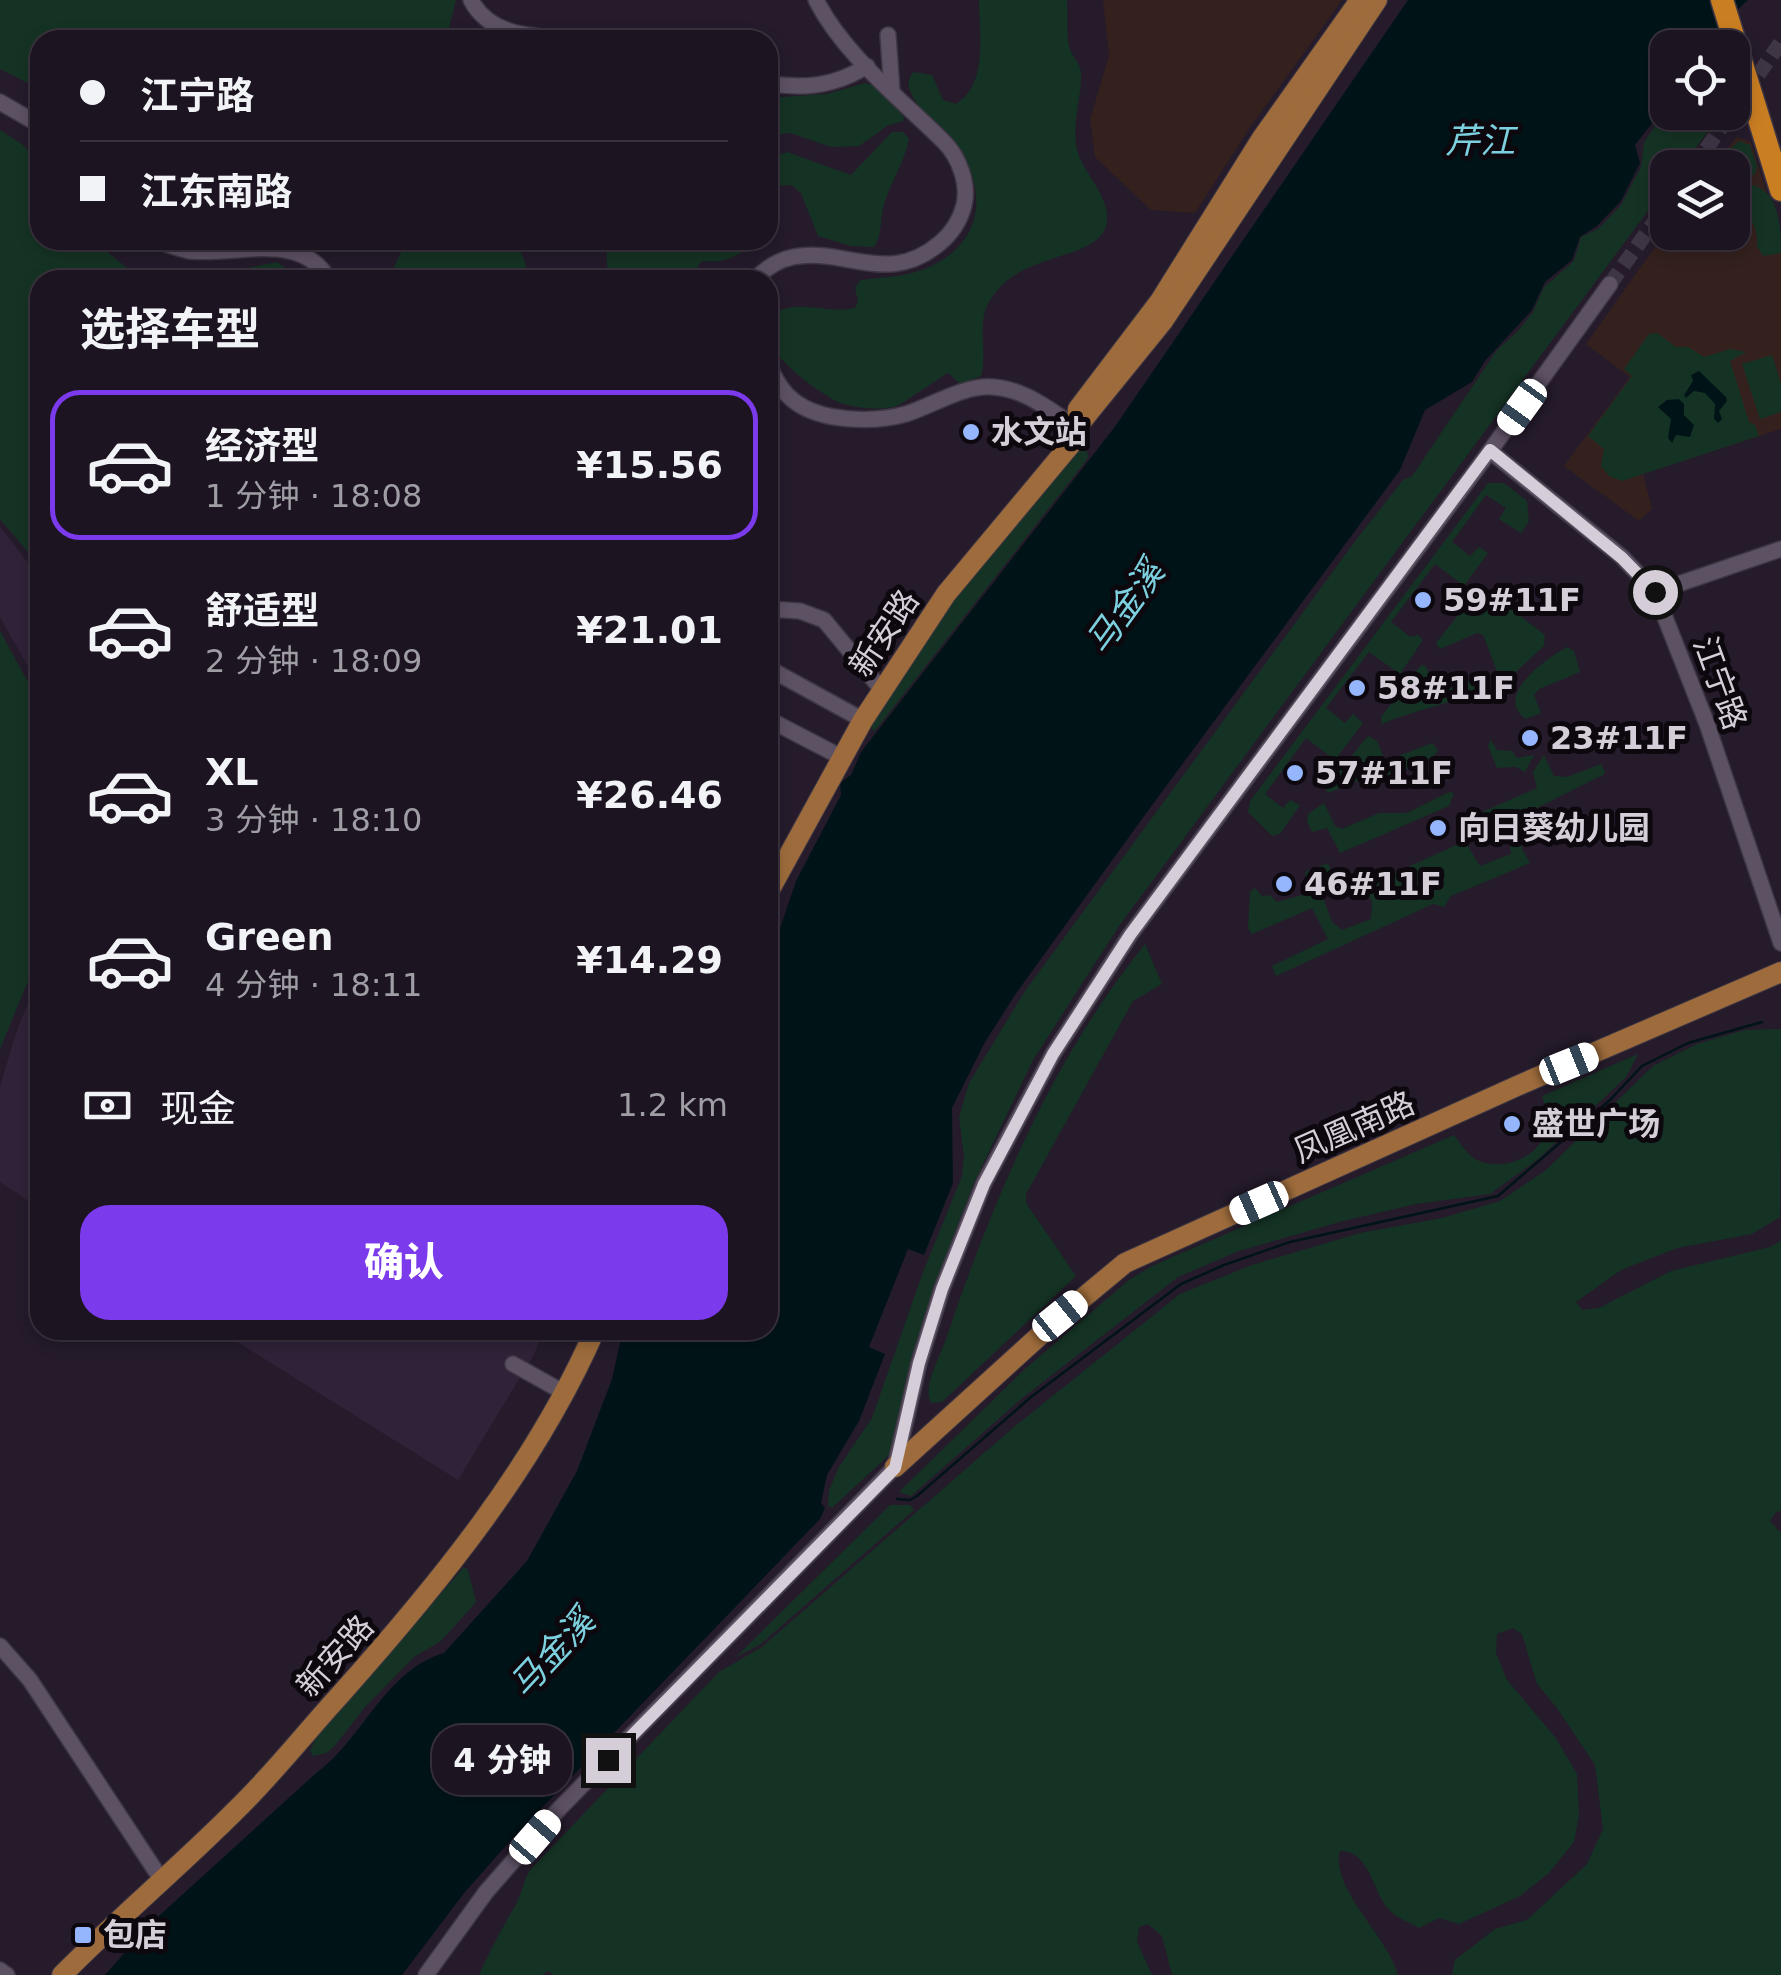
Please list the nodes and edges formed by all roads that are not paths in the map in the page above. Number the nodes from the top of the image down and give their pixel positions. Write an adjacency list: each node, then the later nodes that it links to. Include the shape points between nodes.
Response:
1 (471, 0): 7 (street, via 478,14)
2 (816, 0): 9 (street)
3 (1360, 0): 24 (main road, 新安路, via 1160,300 1078,408)
4 (1377, 0): 24 (main road, 新安路, via 1162,321)
5 (1722, 0): 10 (highway)
6 (1736, 0): 10 (highway)
7 (502, 30)
8 (888, 36): 12 (street)
9 (867, 66): 11 (street, via 823,84); 12 (street)
10 (1751, 69): 15 (highway); 16 (highway)
11 (778, 85)
12 (892, 91): 21 (street, via 951,149 962,174 966,200 948,237 910,262 794,256)
13 (0, 102): 14 (street)
14 (30, 119)
15 (1781, 139)
16 (1781, 190)
17 (186, 250): 18 (street)
18 (218, 250)
19 (284, 250): 20 (street)
20 (324, 270)
21 (767, 270)
22 (1610, 284): 25 (street)
23 (778, 382): 24 (street, via 796,404 853,418 902,415 987,386 1024,394)
24 (1075, 426): 30 (main road, 新安路, via 1076,438 946,594)
25 (1490, 450): 27 (street, 江宁路); 40 (street, via 1130,935 1053,1054 984,1184 942,1289)
26 (1781, 549): 27 (street)
27 (1655, 592): 35 (street, 江宁路)
28 (778, 610): 30 (street, via 824,620)
29 (778, 674): 31 (street)
30 (882, 690): 31 (main road, 新安路)
31 (862, 720): 33 (main road, 新安路)
32 (778, 724): 33 (street)
33 (841, 757): 34 (main road, 新安路)
34 (778, 874)
35 (1781, 942)
36 (1781, 972): 40 (main road, 凤凰南路, via 1126,1263)
37 (590, 1340): 39 (main road, 新安路)
38 (514, 1364): 39 (street)
39 (563, 1392): 42 (main road, 新安路, via 500,1496 420,1605 248,1798)
40 (895, 1468): 46 (street, via 559,1809 486,1892)
41 (0, 1646): 42 (street, via 30,1680)
42 (160, 1879): 45 (main road, 新安路)
43 (0, 1970): 44 (street)
44 (7, 1975)
45 (62, 1975)
46 (426, 1975)

